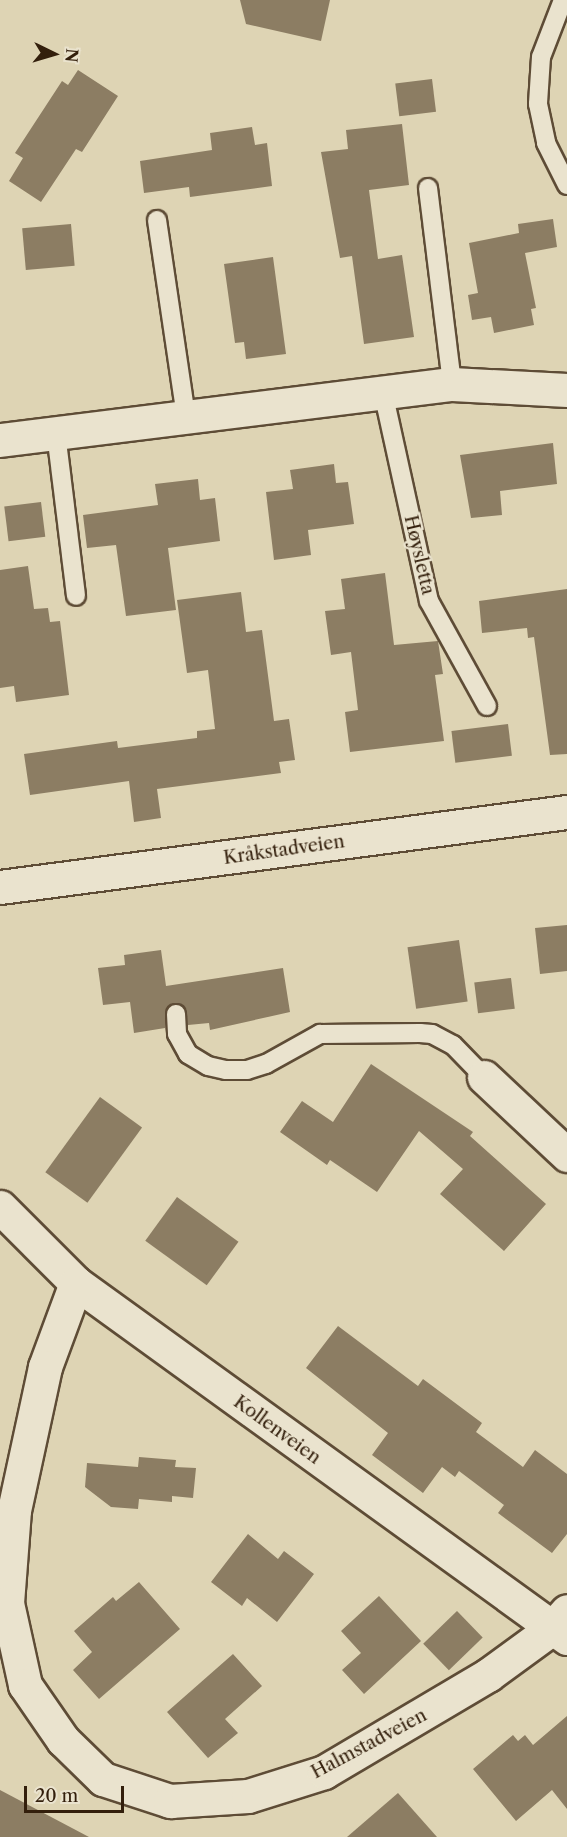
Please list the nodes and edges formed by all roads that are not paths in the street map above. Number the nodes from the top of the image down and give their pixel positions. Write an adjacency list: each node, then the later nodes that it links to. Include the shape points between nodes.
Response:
1 (563, 0): 2 (lane, via 541,57 538,104 546,143)
2 (567, 185)
3 (428, 188): 5 (lane)
4 (157, 220): 8 (lane)
5 (452, 384): 6 (street); 7 (street)
6 (567, 390)
7 (383, 392): 8 (street); 12 (lane, Høysletta, via 429,601)
8 (186, 417): 9 (street)
9 (56, 433): 10 (street); 11 (lane)
10 (0, 440)
11 (76, 596)
12 (487, 706)
13 (567, 812): 14 (street, Kråkstadveien)
14 (0, 887)
15 (176, 1014): 16 (lane, via 177,1034 188,1054 208,1066 226,1070 247,1070 266,1064 320,1034 413,1032 442,1037)
16 (484, 1077): 17 (street)
17 (567, 1155)
18 (0, 1207): 19 (street, Kollenveien)
19 (76, 1283): 20 (street, Kollenveien); 20 (street, Halmstadveien, via 40,1389 14,1510 7,1603 25,1685 63,1740 103,1779 170,1801 248,1796 324,1772 479,1681)
20 (562, 1626)

